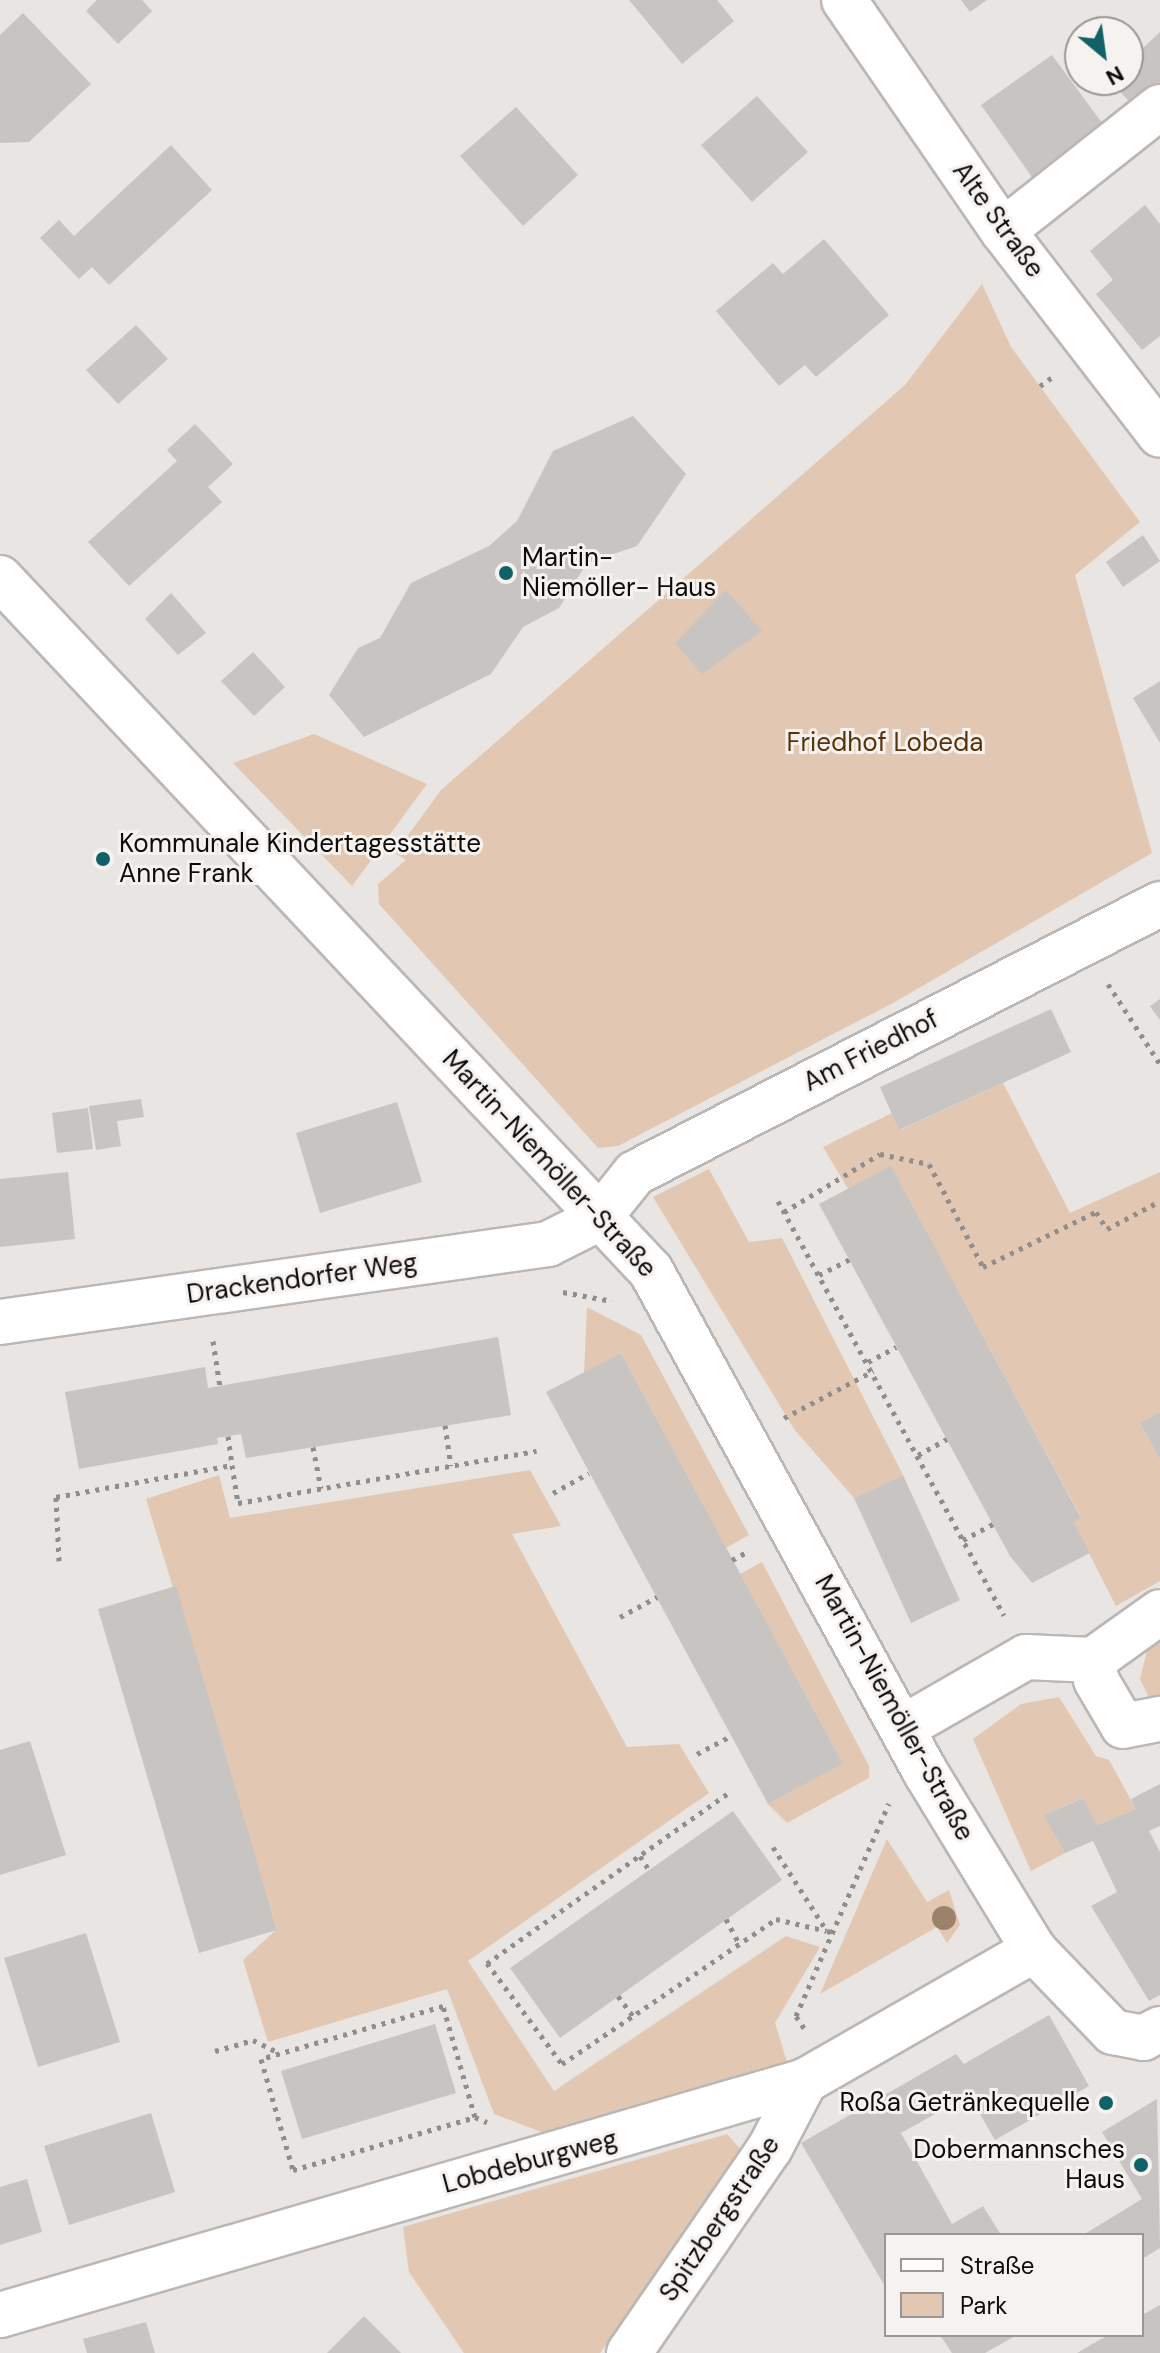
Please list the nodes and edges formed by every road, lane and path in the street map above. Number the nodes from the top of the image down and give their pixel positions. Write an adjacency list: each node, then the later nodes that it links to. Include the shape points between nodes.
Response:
1 (844, 0): 3 (street, Alte Straße)
2 (1160, 107): 3 (street)
3 (1003, 231): 4 (street, Alte Straße)
4 (1160, 435)
5 (0, 578): 12 (street, Martin-Niemöller-Straße)
6 (1160, 904): 7 (street, Am Friedhof)
7 (1082, 944): 8 (path); 12 (street, Am Friedhof, via 635,1173)
8 (1160, 1064)
9 (778, 1201): 11 (path)
10 (1160, 1201): 11 (path, via 1107,1229 1096,1212 983,1267 929,1164 880,1154)
11 (784, 1212): 14 (path)
12 (598, 1219): 17 (street, Drackendorfer Weg, via 548,1244); 25 (street, Martin-Niemöller-Straße, via 651,1271)
13 (849, 1260): 14 (path)
14 (819, 1275): 20 (path)
15 (553, 1292): 16 (path)
16 (620, 1303)
17 (0, 1322)
18 (211, 1332): 22 (path)
19 (896, 1347): 20 (path)
20 (868, 1362): 21 (path)
21 (873, 1371): 25 (path); 29 (path)
22 (220, 1387)
23 (445, 1425): 31 (path)
24 (228, 1436): 30 (path)
25 (748, 1437): 44 (street, Martin-Niemöller-Straße)
26 (947, 1439): 29 (path)
27 (313, 1447): 33 (path)
28 (536, 1451): 31 (path)
29 (918, 1455): 36 (path)
30 (232, 1465): 33 (path, via 238,1503); 37 (path, via 56,1497)
31 (451, 1466): 33 (path)
32 (589, 1473): 34 (path)
33 (321, 1488)
34 (553, 1493)
35 (993, 1524): 36 (path)
36 (963, 1540): 41 (path)
37 (59, 1561)
38 (657, 1597): 40 (path)
39 (1160, 1612): 42 (street)
40 (620, 1617)
41 (1026, 1657): 42 (street); 44 (street)
42 (1093, 1660): 43 (street, via 1096,1680 1123,1726)
43 (1160, 1719)
44 (902, 1728): 56 (street, Martin-Niemöller-Straße)
45 (731, 1736): 46 (path)
46 (697, 1754)
47 (894, 1790): 54 (path)
48 (727, 1794): 50 (path)
49 (773, 1847): 53 (path)
50 (640, 1856): 51 (path); 58 (path, via 487,1963 562,2064)
51 (649, 1870)
52 (726, 1919): 55 (path)
53 (827, 1931): 54 (path); 55 (path, via 776,1919)
54 (836, 1933): 60 (path, via 796,2016)
55 (739, 1943): 58 (path)
56 (1034, 1950): 59 (street, Martin-Niemöller-Straße, via 1113,2032 1143,2038); 63 (street, Lobdeburgweg)
57 (618, 1996): 58 (path)
58 (633, 2016)
59 (1160, 2029)
60 (810, 2038)
61 (215, 2051): 62 (path, via 253,2040)
62 (281, 2053): 64 (path, via 443,2006); 64 (path, via 261,2059 293,2170)
63 (805, 2081): 65 (street, Lobdeburgweg); 67 (street, Spitzbergstraße, via 770,2148)
64 (475, 2117): 65 (path)
65 (562, 2155): 66 (street, Lobdeburgweg)
66 (0, 2315)
67 (629, 2353)

